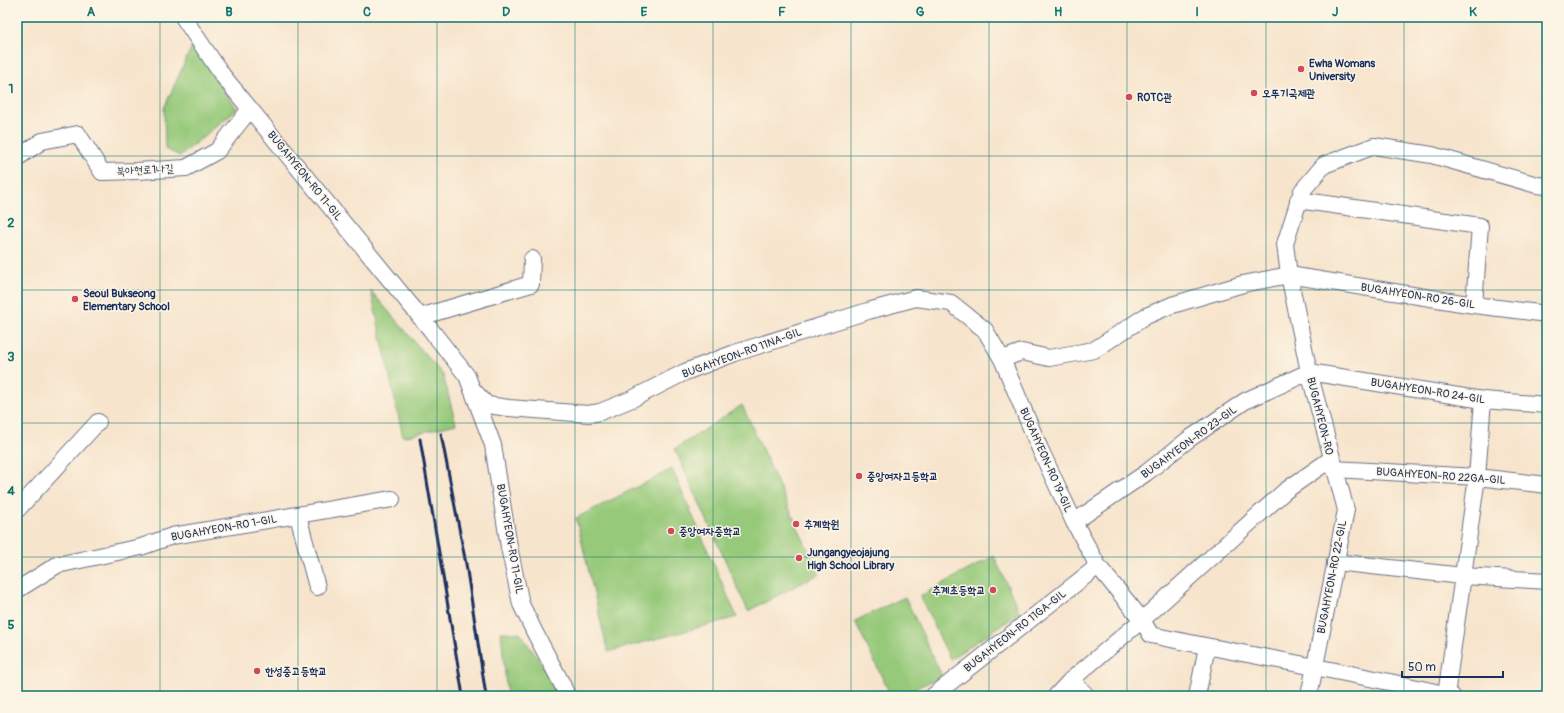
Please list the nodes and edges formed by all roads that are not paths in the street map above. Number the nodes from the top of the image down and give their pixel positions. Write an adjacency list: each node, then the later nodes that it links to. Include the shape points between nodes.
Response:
1 (183, 17): 2 (street, BUGAHYEON-RO 11-GIL, via 223,76)
2 (250, 109): 3 (street, 북아현로1나길, via 217,151 186,168 102,172 78,134 42,141); 11 (street, BUGAHYEON-RO 11-GIL)
3 (17, 158)
4 (1547, 186): 5 (street, BUGAHYEON-RO, via 1432,155 1374,146 1324,165 1302,191)
5 (1298, 200): 7 (street, BUGAHYEON-RO, via 1285,244); 9 (street, via 1480,226)
6 (532, 259): 11 (street, via 531,284)
7 (1289, 275): 9 (street, BUGAHYEON-RO 26-GIL); 12 (street, BUGAHYEON-RO 26-GIL, via 1243,284 1172,305 1146,316 1094,350 1049,358 1022,352); 13 (street, BUGAHYEON-RO)
8 (951, 302): 12 (street, BUGAHYEON-RO 19-GIL, via 985,330); 14 (street, BUGAHYEON-RO 11NA-GIL, via 916,298 779,338 685,372 632,399 588,414 487,404)
9 (1474, 304): 10 (street, BUGAHYEON-RO 26-GIL)
10 (1547, 314)
11 (420, 317): 14 (street, BUGAHYEON-RO 11-GIL)
12 (1002, 359): 24 (street, BUGAHYEON-RO 19-GIL)
13 (1309, 372): 15 (street, BUGAHYEON-RO 24-GIL); 18 (street, BUGAHYEON-RO); 24 (street, BUGAHYEON-RO 23-GIL, via 1245,401)
14 (469, 382): 37 (street, BUGAHYEON-RO 11-GIL, via 493,445 521,604)
15 (1483, 400): 16 (street, BUGAHYEON-RO 24-GIL); 19 (street)
16 (1547, 405)
17 (98, 422): 22 (street)
18 (1333, 464): 19 (street, BUGAHYEON-RO 22GA-GIL); 25 (street, BUGAHYEON-RO 22-GIL, via 1346,510); 31 (street, BUGAHYEON-RO, via 1285,492)
19 (1477, 477): 20 (street, BUGAHYEON-RO 22GA-GIL); 27 (street)
20 (1547, 485)
21 (392, 499): 23 (street, BUGAHYEON-RO 1-GIL)
22 (17, 510)
23 (298, 516): 29 (street); 30 (street, BUGAHYEON-RO 1-GIL, via 172,536 141,547 57,565)
24 (1074, 522): 26 (street, BUGAHYEON-RO 19-GIL)
25 (1335, 562): 27 (street); 33 (street, BUGAHYEON-RO 22-GIL)
26 (1098, 566): 31 (street, BUGAHYEON-RO 19-GIL); 38 (street, BUGAHYEON-RO 11GA-GIL)
27 (1463, 576): 28 (street); 36 (street)
28 (1547, 581)
29 (317, 587)
30 (17, 590)
31 (1142, 620): 32 (street, via 1151,635); 34 (street, BUGAHYEON-RO)
32 (1207, 647): 33 (street); 41 (street)
33 (1315, 666): 35 (street); 42 (street, BUGAHYEON-RO 22-GIL)
34 (1072, 680): 39 (street, BUGAHYEON-RO); 40 (street)
35 (1399, 690): 36 (street)
36 (1449, 695)
37 (567, 696)
38 (933, 696)
39 (1056, 696)
40 (1087, 696)
41 (1197, 696)
42 (1309, 696)

